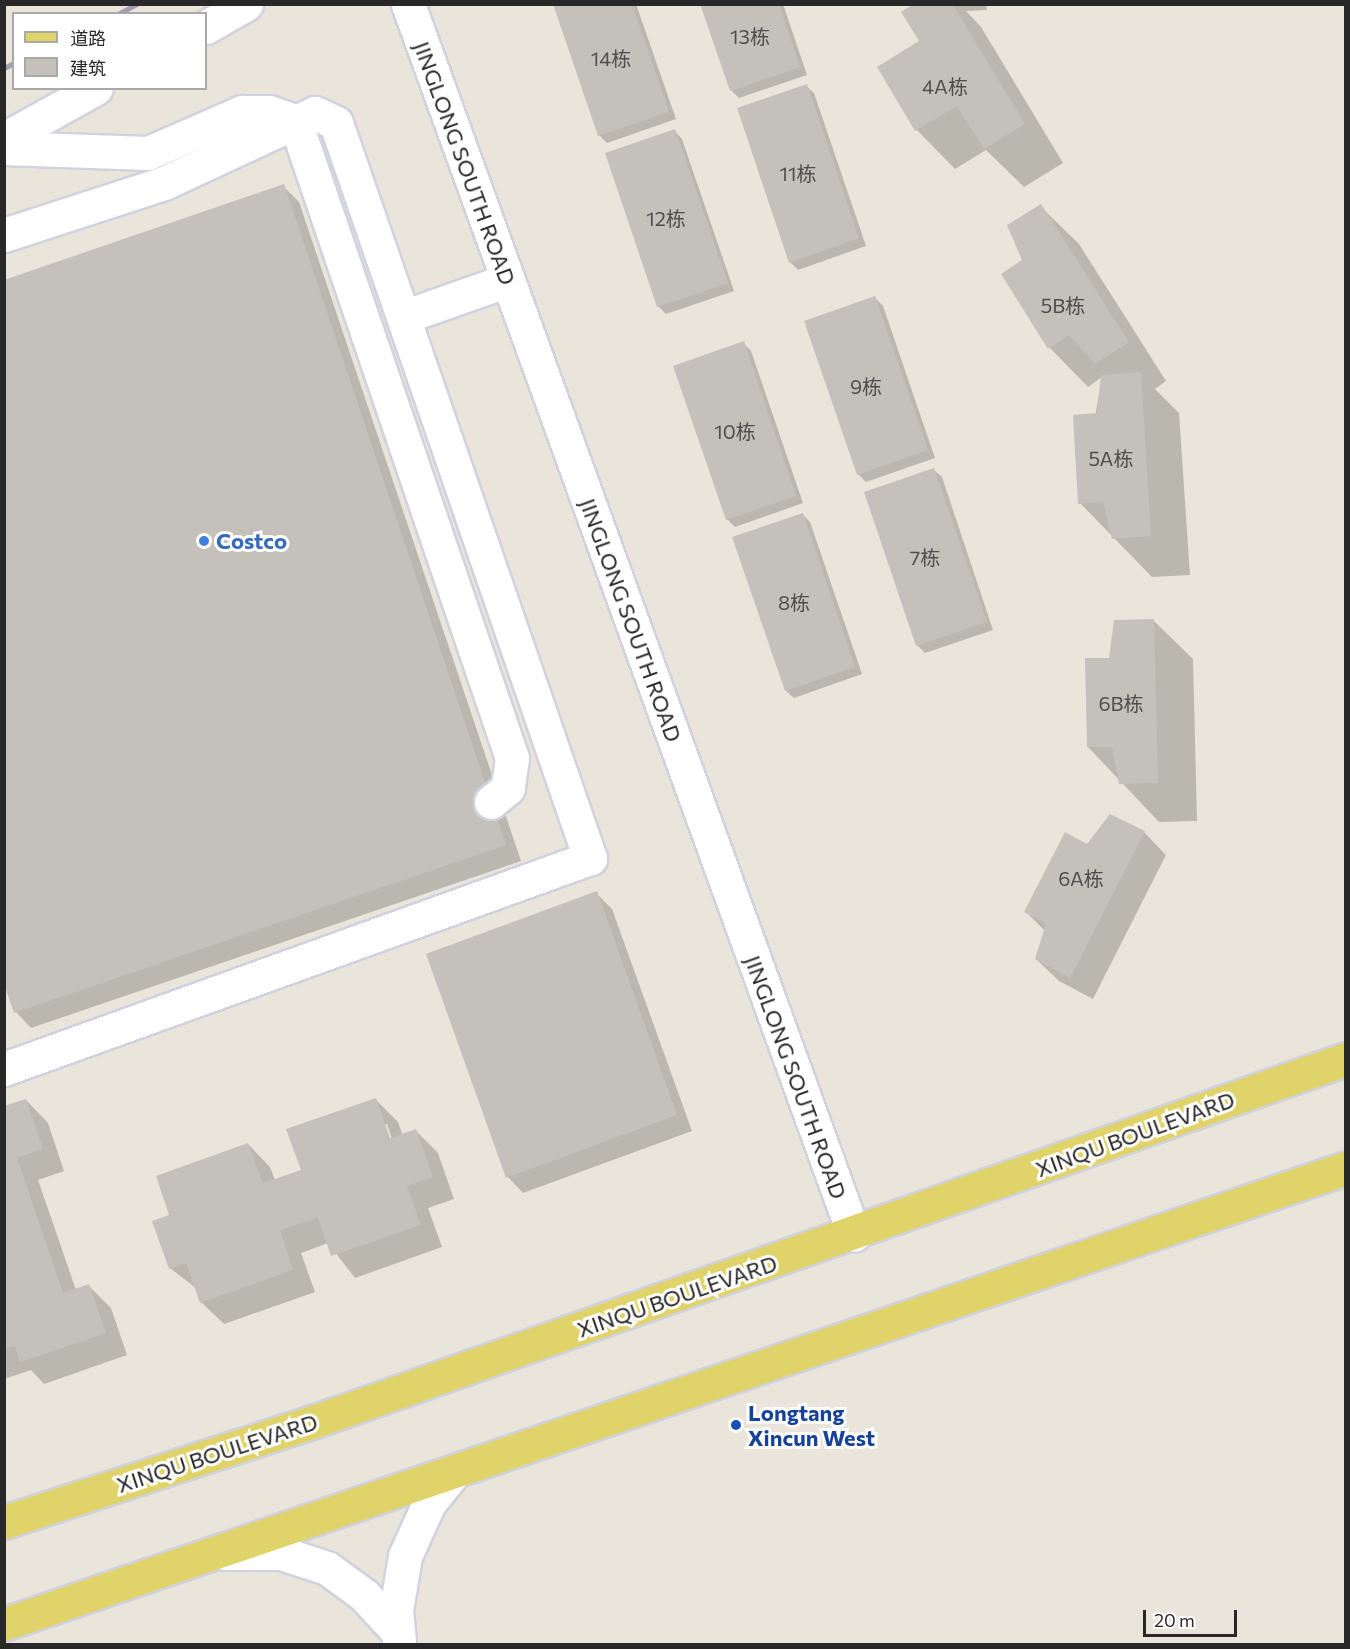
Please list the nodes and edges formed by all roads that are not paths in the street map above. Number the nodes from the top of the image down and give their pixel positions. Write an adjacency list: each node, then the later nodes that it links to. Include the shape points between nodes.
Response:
1 (246, 4): 3 (street)
2 (408, 4): 9 (street, JINGLONG SOUTH ROAD)
3 (207, 26)
4 (92, 90): 6 (street)
5 (295, 121): 7 (street, via 269,112 242,112 148,153); 8 (street, via 164,183); 10 (street, via 315,113 336,123); 11 (street, via 512,758 508,788)
6 (4, 139)
7 (4, 148)
8 (4, 235)
9 (508, 279): 10 (street); 15 (street, JINGLONG SOUTH ROAD)
10 (403, 318): 13 (street, via 590,858)
11 (491, 802)
12 (1346, 1059): 15 (main road, XINQU BOULEVARD)
13 (4, 1069)
14 (1346, 1168): 16 (main road)
15 (854, 1235): 17 (main road, XINQU BOULEVARD)
16 (452, 1475): 18 (main road); 20 (street, via 429,1503 405,1556)
17 (4, 1522)
18 (214, 1554): 19 (main road); 20 (street, via 258,1551 307,1559 356,1588)
19 (4, 1624)
20 (399, 1638)

